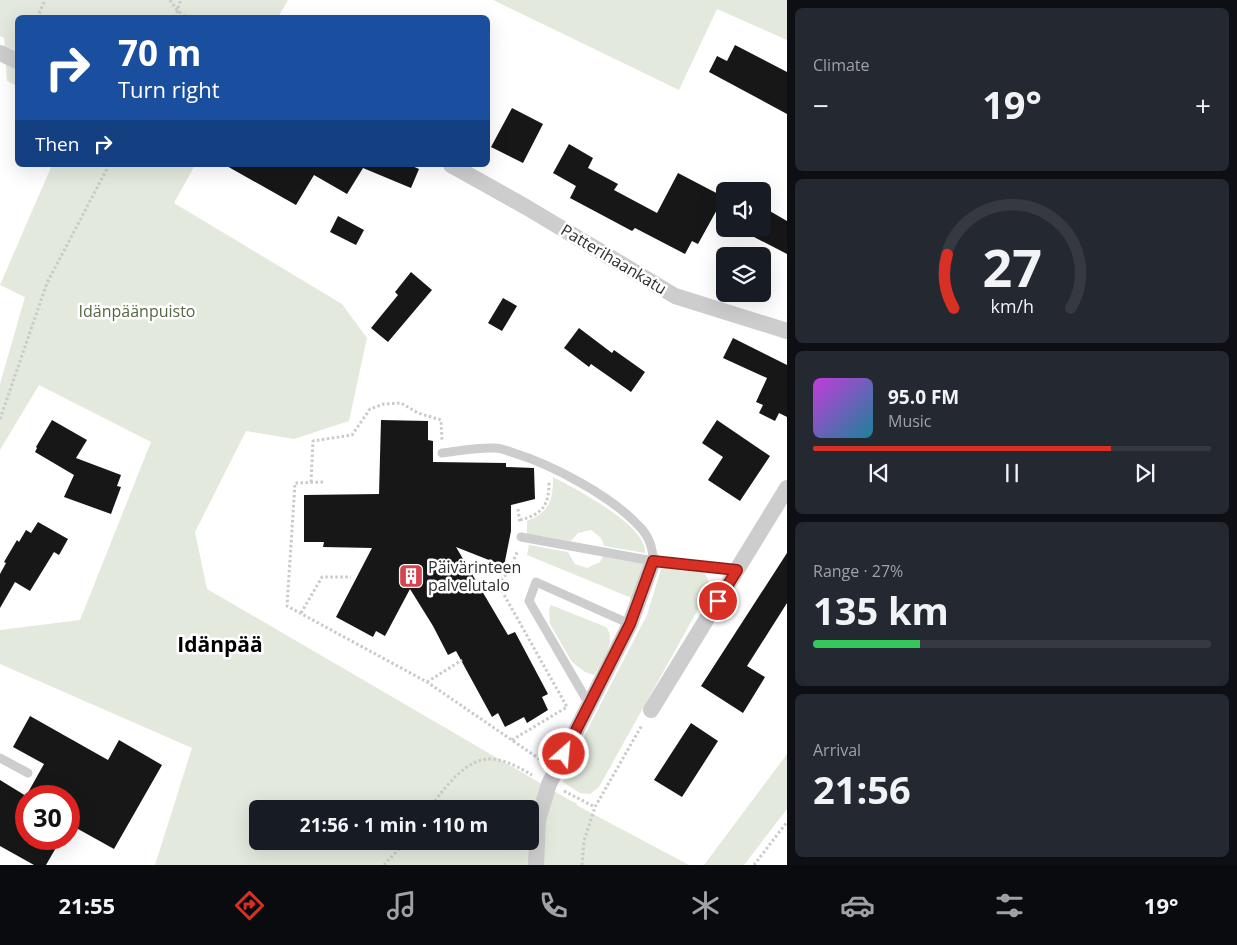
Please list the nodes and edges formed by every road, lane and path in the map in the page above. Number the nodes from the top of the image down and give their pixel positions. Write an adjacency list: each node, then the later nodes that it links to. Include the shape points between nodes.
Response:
1 (45, 0): 5 (path)
2 (170, 0): 4 (path)
3 (181, 0): 4 (path)
4 (177, 10): 6 (path); 7 (path)
5 (38, 15)
6 (178, 15)
7 (183, 15)
8 (0, 53): 9 (street)
9 (15, 60)
10 (108, 167): 13 (path, via 47,284)
11 (455, 167): 12 (street, Patterihaankatu, via 675,296)
12 (787, 331)
13 (0, 419)
14 (442, 453): 15 (lane, via 496,448); 16 (path, via 440,420 401,403 384,404 370,409 352,435 314,441)
15 (549, 467): 20 (path, via 549,491 545,505 532,517); 22 (lane, via 584,485 640,527 653,553)
16 (311, 482): 17 (path); 25 (path, via 295,483 287,606)
17 (323, 482)
18 (787, 488): 23 (street)
19 (518, 509): 20 (path)
20 (520, 520): 21 (path)
21 (521, 537): 22 (lane); 31 (path, via 509,571 498,584 566,707)
22 (653, 561): 23 (lane); 26 (street)
23 (737, 570): 30 (street)
24 (351, 577): 25 (path, via 322,577)
25 (301, 613): 28 (path)
26 (630, 624): 29 (street); 29 (lane, via 536,582 528,601)
27 (462, 660): 28 (path)
28 (427, 682): 31 (path)
29 (589, 704): 34 (street)
30 (652, 710): 36 (path)
31 (512, 740): 34 (path)
32 (0, 758): 33 (lane)
33 (28, 773)
34 (552, 777): 35 (path, via 491,759 461,771); 36 (path); 40 (street, via 538,820)
35 (435, 800)
36 (595, 806): 41 (path, via 584,841)
37 (787, 822): 42 (path)
38 (398, 850): 39 (path)
39 (384, 865)
40 (536, 865)
41 (582, 865)
42 (754, 865)

